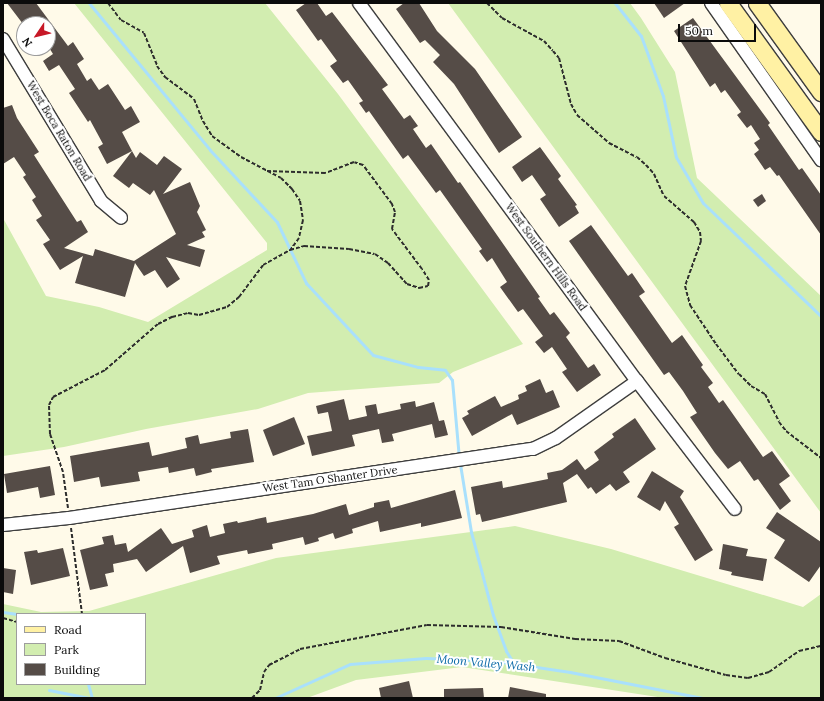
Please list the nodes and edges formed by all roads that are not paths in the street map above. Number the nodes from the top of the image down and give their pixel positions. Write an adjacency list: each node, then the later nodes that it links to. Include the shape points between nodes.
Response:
1 (359, 3): 10 (street, West Southern Hills Road)
2 (711, 3): 8 (street)
3 (728, 3): 7 (main road)
4 (758, 3): 6 (main road)
5 (3, 40): 9 (street, West Boca Raton Road, via 101,201)
6 (821, 92)
7 (821, 132)
8 (821, 160)
9 (121, 218)
10 (637, 381): 11 (street, West Southern Hills Road); 12 (street, West Tam O Shanter Drive, via 556,438 533,449 69,518)
11 (735, 509)
12 (3, 525)

